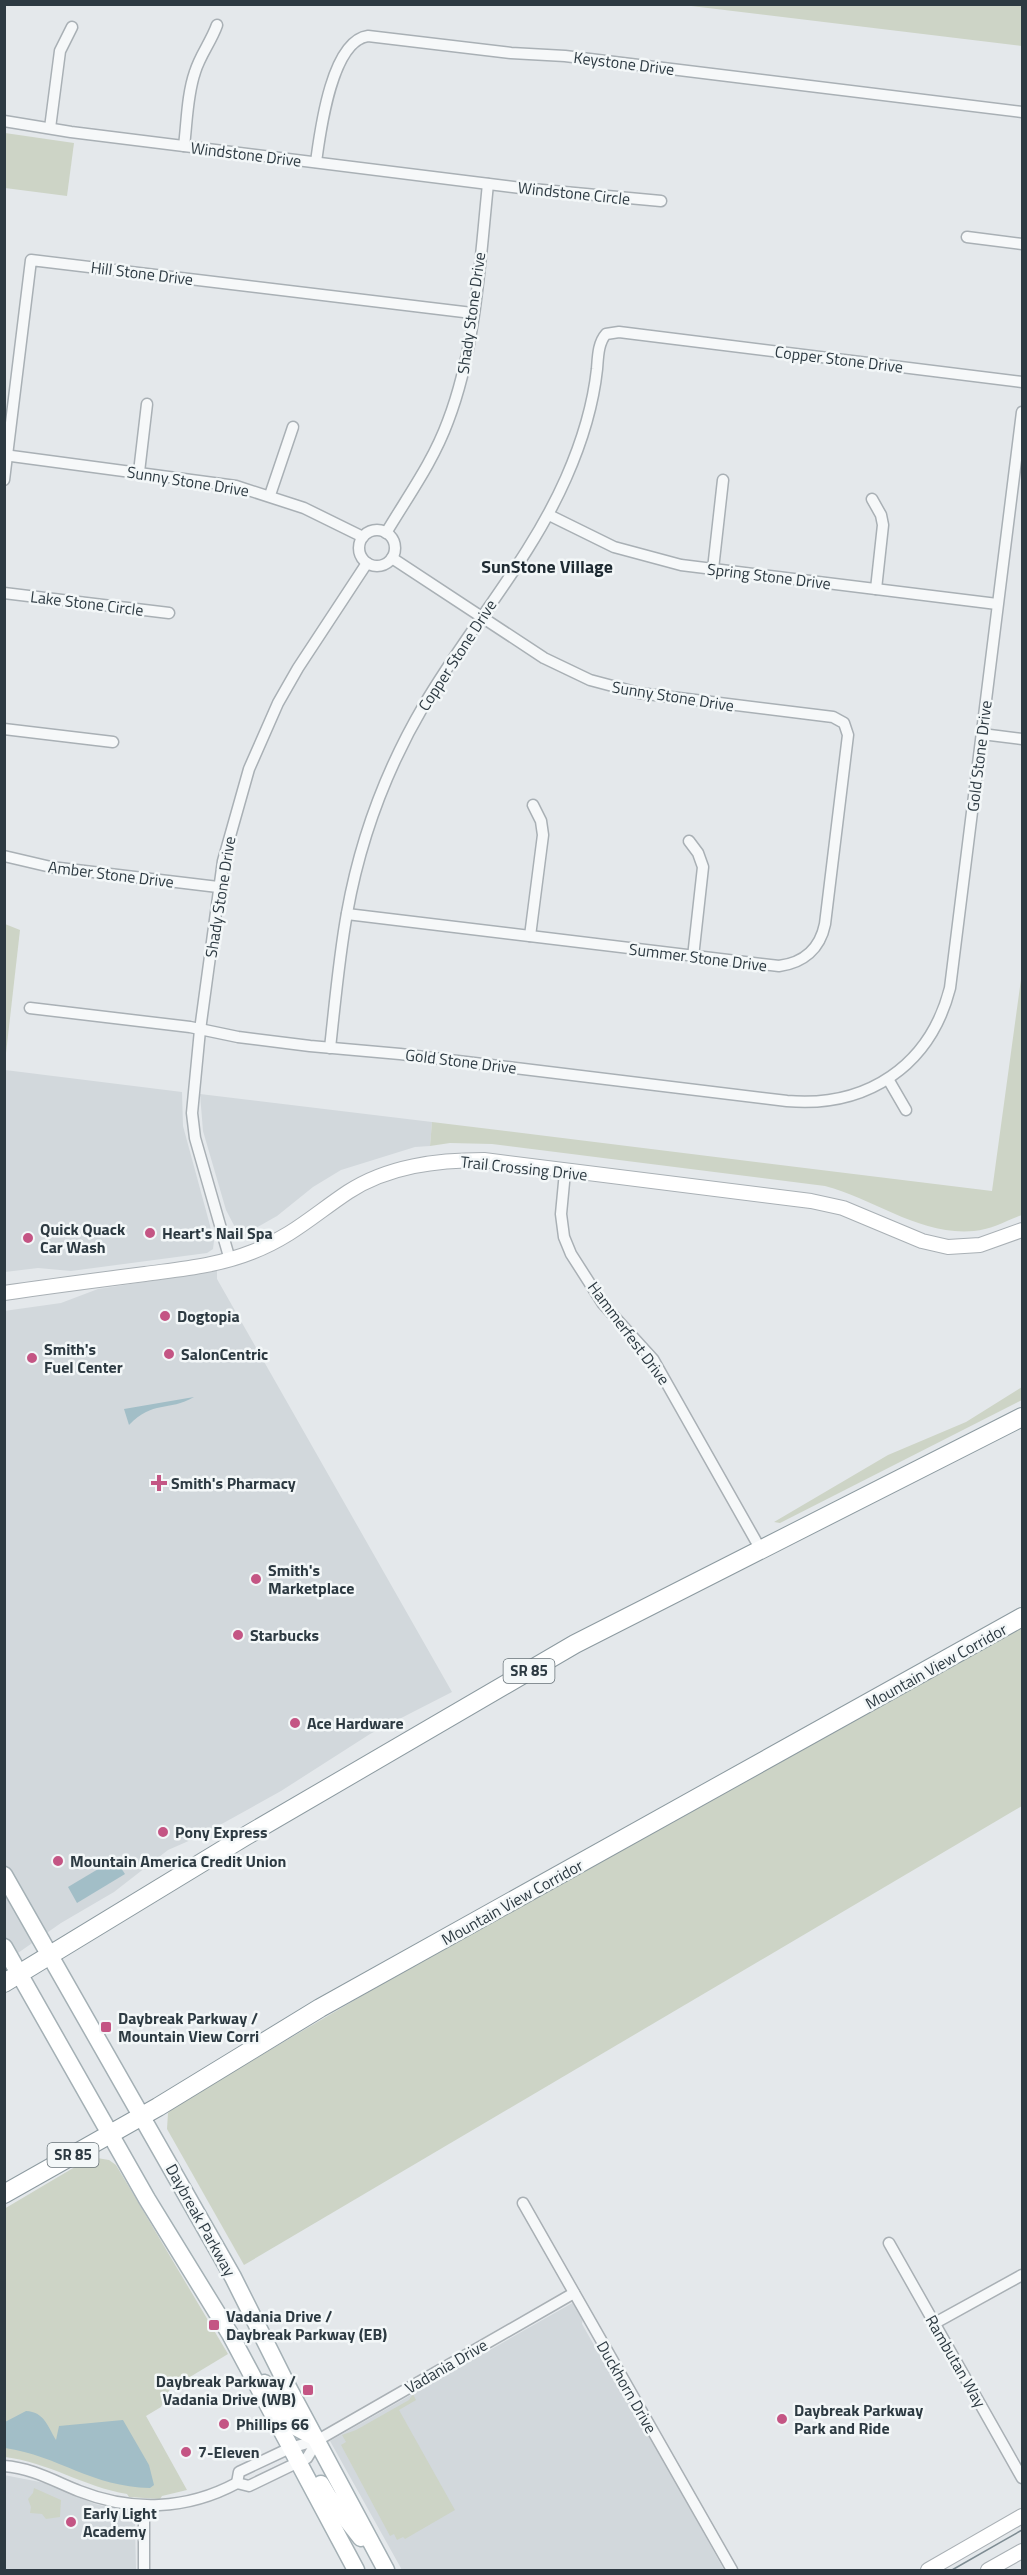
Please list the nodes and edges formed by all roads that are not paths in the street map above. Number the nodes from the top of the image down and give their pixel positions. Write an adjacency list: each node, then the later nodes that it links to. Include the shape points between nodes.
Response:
1 (217, 25): 6 (street, via 192,80)
2 (72, 27): 5 (street, via 60,51)
3 (1023, 112): 7 (street, Keystone Drive, via 368,36 354,42 333,80 322,115)
4 (4, 121): 5 (street, Windstone Drive)
5 (50, 128): 6 (street, Windstone Drive)
6 (184, 146): 7 (street, Windstone Drive)
7 (316, 162): 8 (street, Windstone Drive)
8 (488, 183): 9 (street, Windstone Circle); 12 (street, Shady Stone Drive)
9 (661, 201)
10 (967, 237): 11 (street)
11 (1023, 244)
12 (472, 313): 17 (street, Hill Stone Drive, via 31,260); 24 (street, Shady Stone Drive, via 463,371 448,421 420,479)
13 (1023, 382): 23 (street, Copper Stone Drive, via 610,332 601,342 581,440)
14 (147, 404): 18 (street)
15 (1023, 412): 31 (street, Gold Stone Drive)
16 (293, 427): 21 (street)
17 (6, 455): 18 (street, Sunny Stone Drive); 19 (street, Hill Stone Drive)
18 (139, 472): 21 (street, Sunny Stone Drive, via 220,483)
19 (4, 480)
20 (723, 480): 28 (street)
21 (270, 495): 25 (street, Sunny Stone Drive)
22 (872, 499): 29 (street, via 883,525)
23 (549, 515): 28 (street, Spring Stone Drive, via 636,554); 33 (street, Copper Stone Drive)
24 (386, 533): 25 (street, via 376,530); 26 (street, via 395,547)
25 (363, 537): 27 (street, via 359,548)
26 (392, 558): 27 (street, via 384,565); 33 (street, Sunny Stone Drive)
27 (367, 563): 42 (street, Shady Stone Drive, via 298,668 268,724 234,815)
28 (713, 569): 29 (street, Spring Stone Drive)
29 (876, 589): 31 (street, Spring Stone Drive)
30 (4, 593): 32 (street, Lake Stone Circle)
31 (998, 604): 36 (street, Gold Stone Drive)
32 (169, 613)
33 (482, 617): 34 (street, Sunny Stone Drive, via 558,667 606,686 833,717); 43 (street, Copper Stone Drive, via 423,706 391,769 365,840)
34 (844, 723): 45 (street, Summer Stone Drive, via 848,732 825,924 818,944 801,960 778,966)
35 (4, 729): 38 (street)
36 (982, 734): 37 (street); 49 (street, Gold Stone Drive, via 946,1002 927,1041)
37 (1023, 739)
38 (113, 742)
39 (533, 805): 44 (street, via 543,835)
40 (690, 841): 45 (street, via 703,867)
41 (4, 856): 42 (street, Amber Stone Drive, via 51,867)
42 (218, 888): 47 (street, Shady Stone Drive)
43 (347, 914): 44 (street, Summer Stone Drive); 48 (street, Copper Stone Drive)
44 (530, 936): 45 (street, Summer Stone Drive)
45 (693, 957)
46 (30, 1008): 47 (street, Gold Stone Drive)
47 (200, 1030): 48 (street, Gold Stone Drive); 53 (street, Shady Stone Drive, via 192,1121)
48 (330, 1048): 49 (street, Gold Stone Drive, via 802,1102 844,1098)
49 (888, 1079): 50 (street)
50 (906, 1110)
51 (565, 1172): 52 (street, Trail Crossing Drive, via 823,1203 948,1248 980,1245); 53 (street, Trail Crossing Drive, via 484,1160 449,1160 392,1172 350,1191 290,1235); 56 (street, Hammerfest Drive, via 561,1214 571,1254 603,1304 653,1359)
52 (1023, 1230)
53 (230, 1260): 54 (street, Trail Crossing Drive)
54 (4, 1293)
55 (1023, 1417): 56 (highway, SR 85)
56 (761, 1550): 60 (highway, SR 85, via 575,1644)
57 (1023, 1617): 62 (highway, Mountain View Corridor / SR 85, via 320,2008)
58 (4, 1875): 60 (main road, Daybreak Parkway)
59 (4, 1947): 61 (main road, Daybreak Parkway)
60 (52, 1954): 61 (highway, SR 85); 62 (main road, Daybreak Parkway)
61 (12, 1978): 63 (main road, Daybreak Parkway)
62 (142, 2116): 63 (highway, Mountain View Corridor / SR 85); 71 (main road, Daybreak Parkway, via 233,2277)
63 (110, 2134): 64 (highway, Mountain View Corridor / SR 85); 70 (main road, Daybreak Parkway)
64 (4, 2194)
65 (523, 2203): 68 (street, Duckhorn Drive)
66 (889, 2243): 69 (street, Rambutan Way)
67 (1023, 2275): 69 (street)
68 (574, 2293): 71 (street, Vadania Drive); 83 (street, Duckhorn Drive)
69 (935, 2323): 75 (street, Rambutan Way)
70 (242, 2358): 71 (main road, via 297,2428); 72 (main road, Daybreak Parkway)
71 (318, 2440): 72 (street, Vadania Drive); 73 (street, Vadania Drive); 80 (main road, Daybreak Parkway)
72 (290, 2448): 73 (main road); 76 (street, Vadania Drive, via 239,2472)
73 (303, 2460): 76 (street, Vadania Drive, via 249,2486); 80 (main road); 82 (main road)
74 (4, 2466): 77 (street, Vadania Drive, via 29,2470 101,2498)
75 (1023, 2478)
76 (237, 2483): 77 (street, Vadania Drive, via 194,2501)
77 (144, 2506): 81 (street)
78 (1023, 2516): 84 (street)
79 (1023, 2551): 85 (street)
80 (385, 2569)
81 (144, 2571)
82 (356, 2571)
83 (732, 2571)
84 (928, 2571)
85 (988, 2571)

